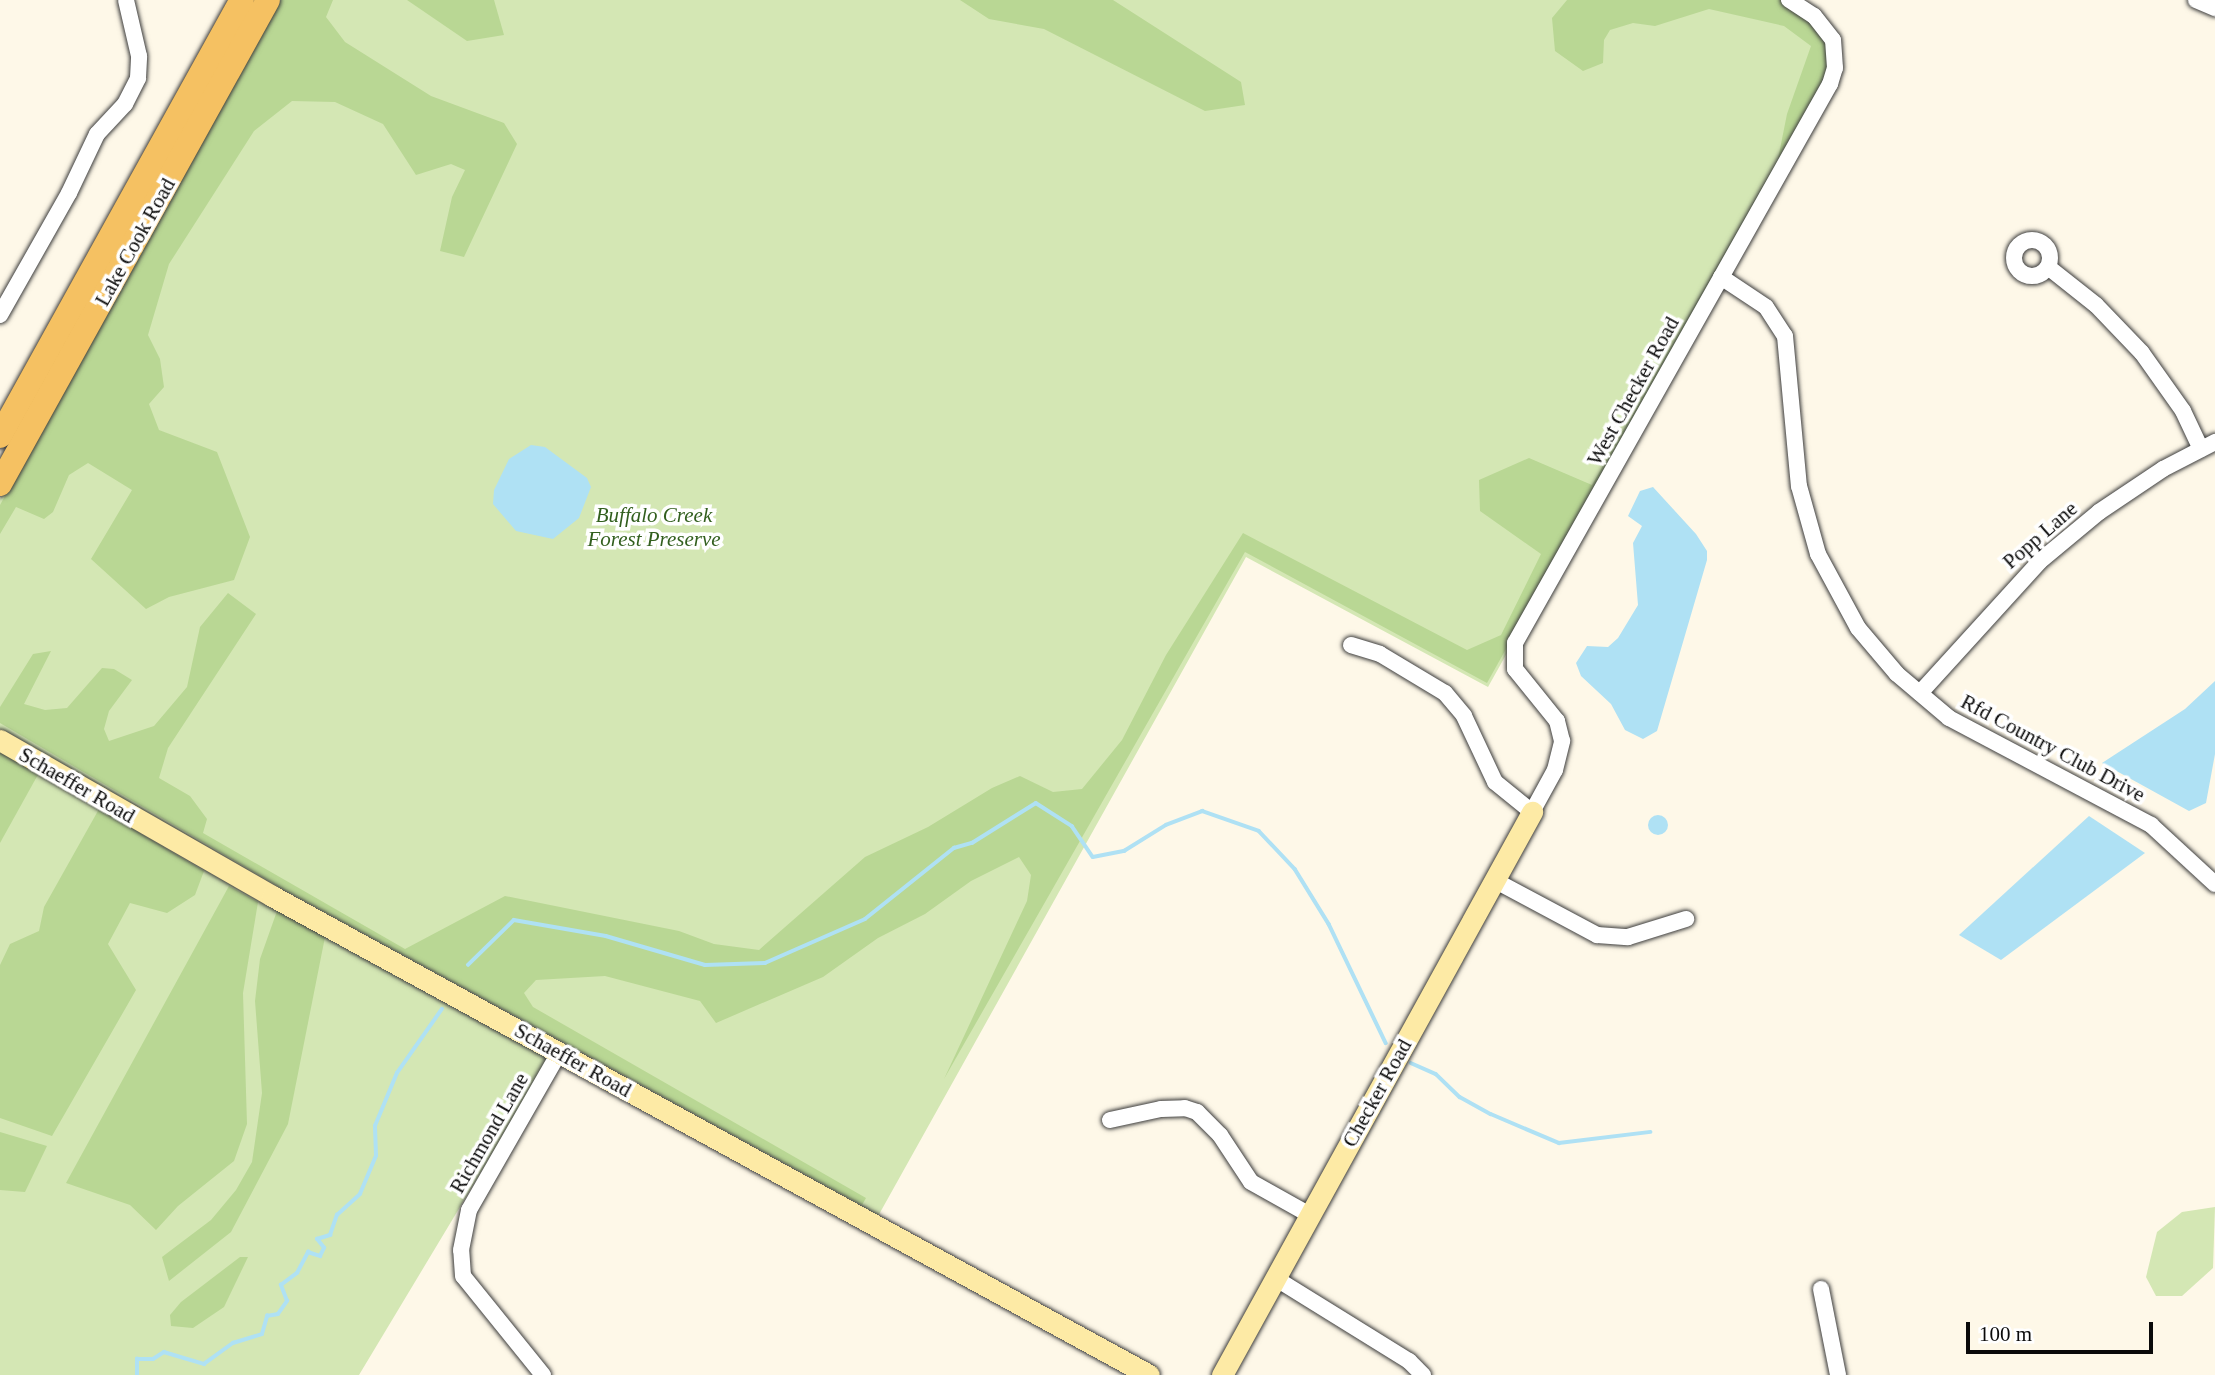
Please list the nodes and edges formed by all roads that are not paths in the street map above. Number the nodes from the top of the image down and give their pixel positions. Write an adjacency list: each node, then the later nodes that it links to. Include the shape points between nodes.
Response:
1 (126, 0): 8 (street, via 139,57 138,78 125,104 97,134)
2 (1789, 0): 7 (street, West Checker Road, via 1825,27 1832,40 1835,68)
3 (2196, 0): 5 (street)
4 (249, 4): 9 (main road, Lake Cook Road); 11 (main road, Lake Cook Road)
5 (2215, 8)
6 (2048, 267): 10 (street, via 2096,305 2142,353)
7 (1721, 276): 13 (street, Rfd Country Club Drive, via 1766,307 1785,336 1799,486 1832,583 1858,628 1897,674); 15 (street, West Checker Road, via 1515,643 1515,669 1557,721 1562,741 1556,770)
8 (0, 315)
9 (0, 436)
10 (2208, 445): 13 (street, Popp Lane, via 2099,512 2040,561)
11 (0, 484)
12 (1350, 646): 15 (street, via 1380,654 1445,692 1464,716 1494,782)
13 (1920, 693): 17 (street, Rfd Country Club Drive, via 1977,735 2151,825)
14 (0, 740): 19 (street, Schaeffer Road)
15 (1532, 812): 16 (street, Checker Road)
16 (1494, 880): 18 (street, via 1597,934 1628,937); 21 (street, Checker Road)
17 (2215, 884)
18 (1686, 919)
19 (559, 1053): 24 (street, Richmond Lane, via 469,1210 461,1251 463,1276); 25 (street, Schaeffer Road)
20 (1110, 1120): 21 (street, via 1161,1109 1197,1112 1220,1135 1251,1182)
21 (1310, 1215): 22 (street, Checker Road)
22 (1275, 1279): 26 (street, Checker Road); 27 (street, via 1409,1361)
23 (1821, 1289): 28 (street)
24 (543, 1375)
25 (1149, 1375)
26 (1222, 1375)
27 (1423, 1375)
28 (1838, 1375)

